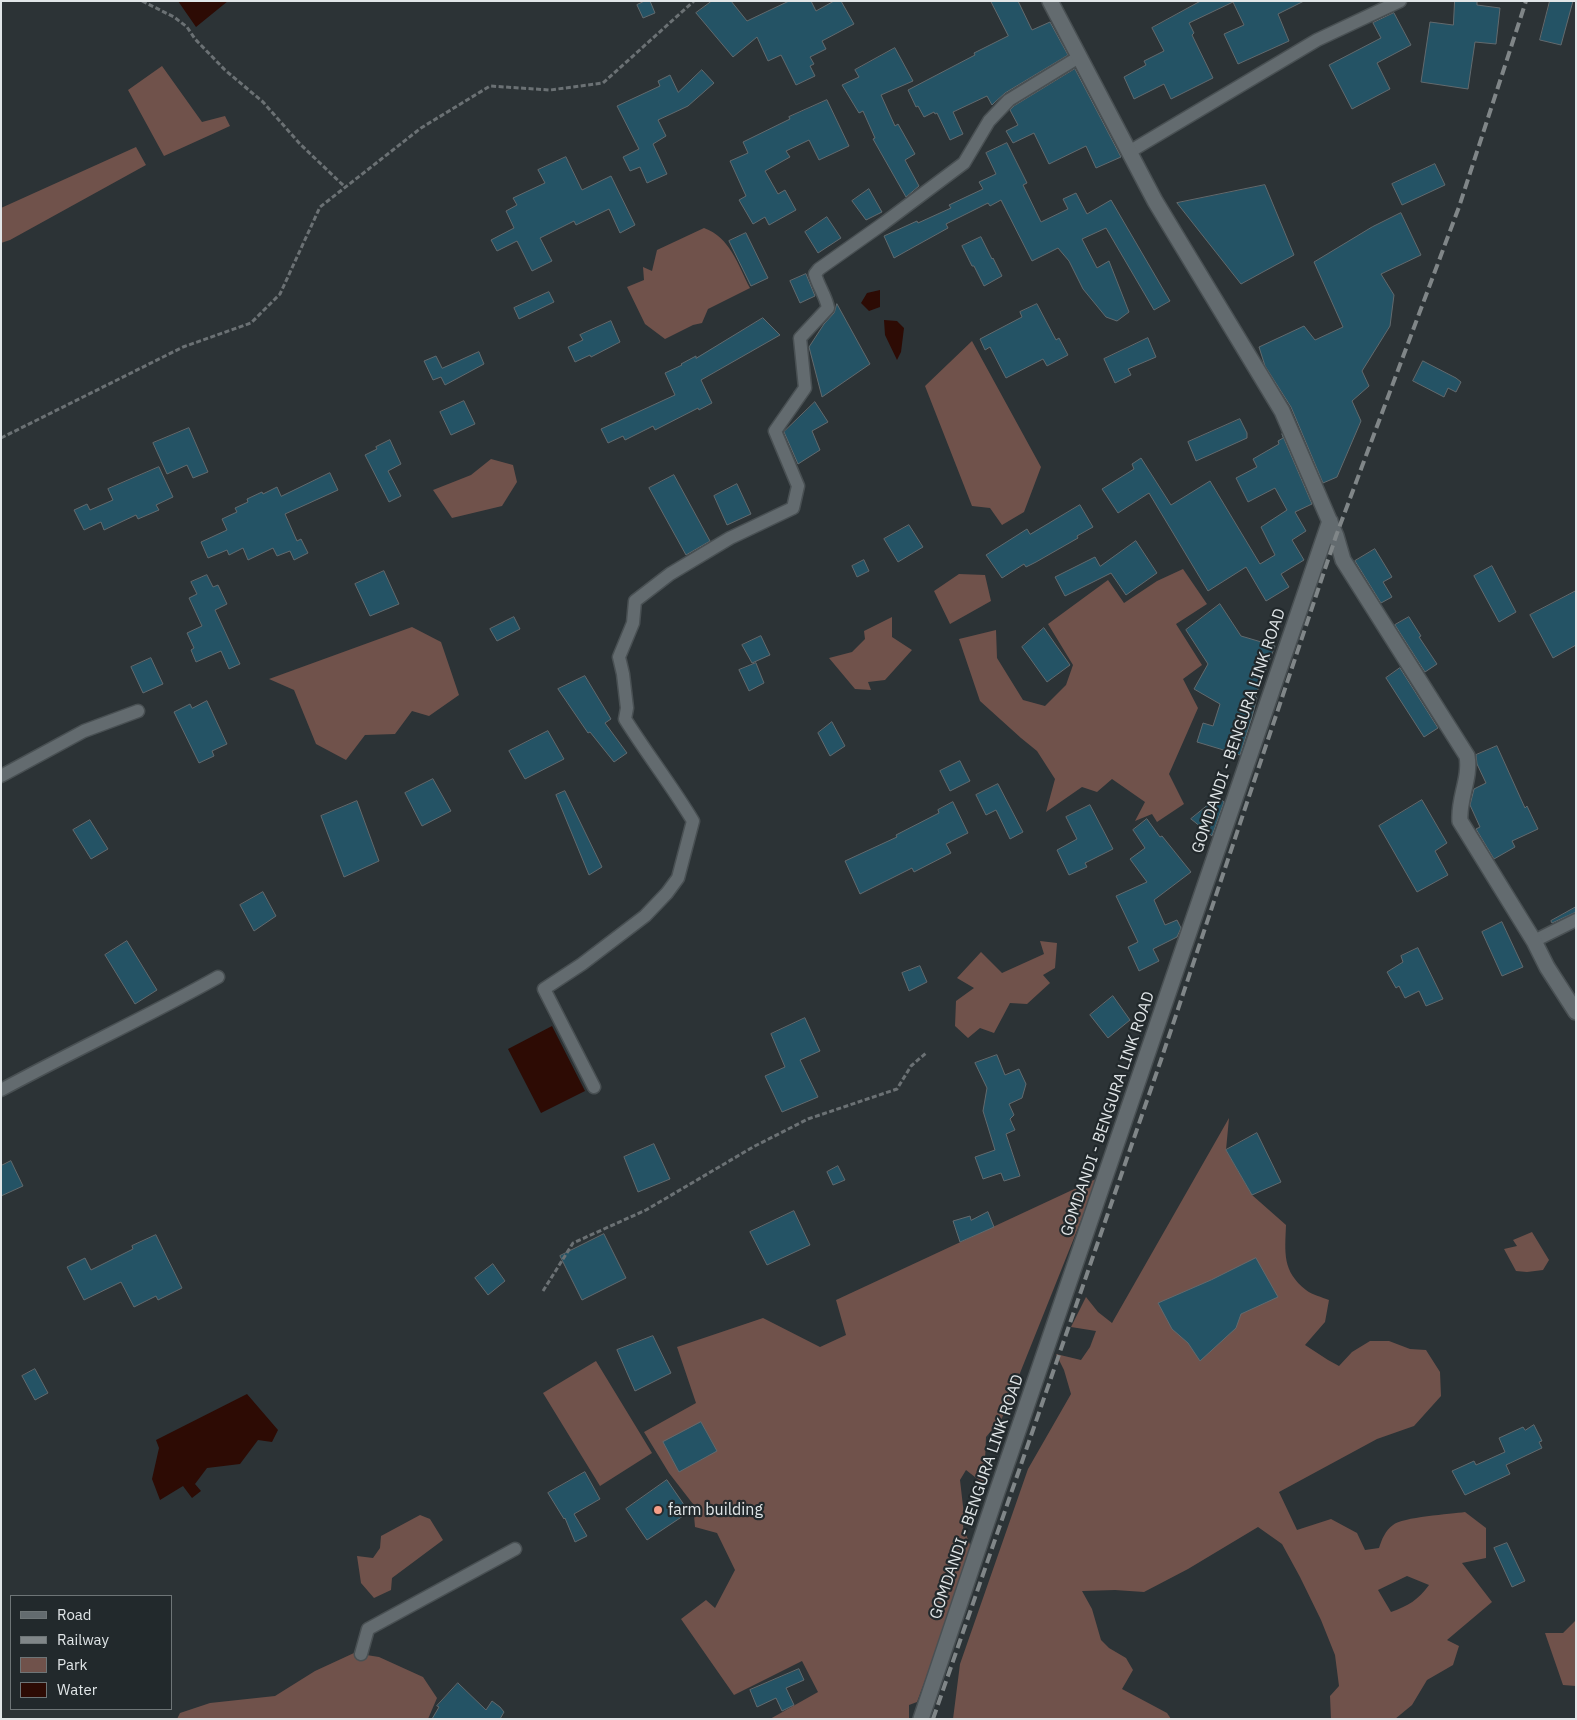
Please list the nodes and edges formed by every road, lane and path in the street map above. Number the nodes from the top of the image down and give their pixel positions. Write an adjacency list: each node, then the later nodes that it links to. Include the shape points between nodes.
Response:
1 (142, 1): 7 (path, via 187,27 225,70 263,102 300,144)
2 (694, 1): 7 (path, via 603,83 550,90 490,86 421,128)
3 (1050, 1): 5 (main road)
4 (1400, 1): 6 (street, via 1317,40)
5 (1079, 57): 6 (main road); 17 (street, via 1009,100 989,121 964,163 819,269 817,281 828,308 800,338 805,388 775,432 798,486 793,508 730,538 670,574 635,601 633,623 619,657 627,708 625,719 692,821 678,878 667,893 645,916 544,989)
6 (1129, 152): 9 (main road, via 1155,201 1282,411)
7 (345, 187): 8 (path, via 320,207 280,294 251,323 183,348)
8 (1, 438)
9 (1330, 521): 13 (main road, via 1343,560 1467,756 1468,771 1460,821); 22 (main road, GOMDANDI - BENGURA LINK ROAD)
10 (138, 710): 11 (street, via 84,731)
11 (1, 776)
12 (1576, 920): 13 (street)
13 (1534, 941): 15 (main road)
14 (218, 977): 18 (street)
15 (1576, 1012)
16 (926, 1053): 19 (path, via 911,1066 897,1089 808,1119 753,1147 646,1210 573,1243)
17 (594, 1087)
18 (1, 1090)
19 (543, 1290)
20 (515, 1549): 21 (street, via 368,1629)
21 (361, 1654)
22 (921, 1719)

